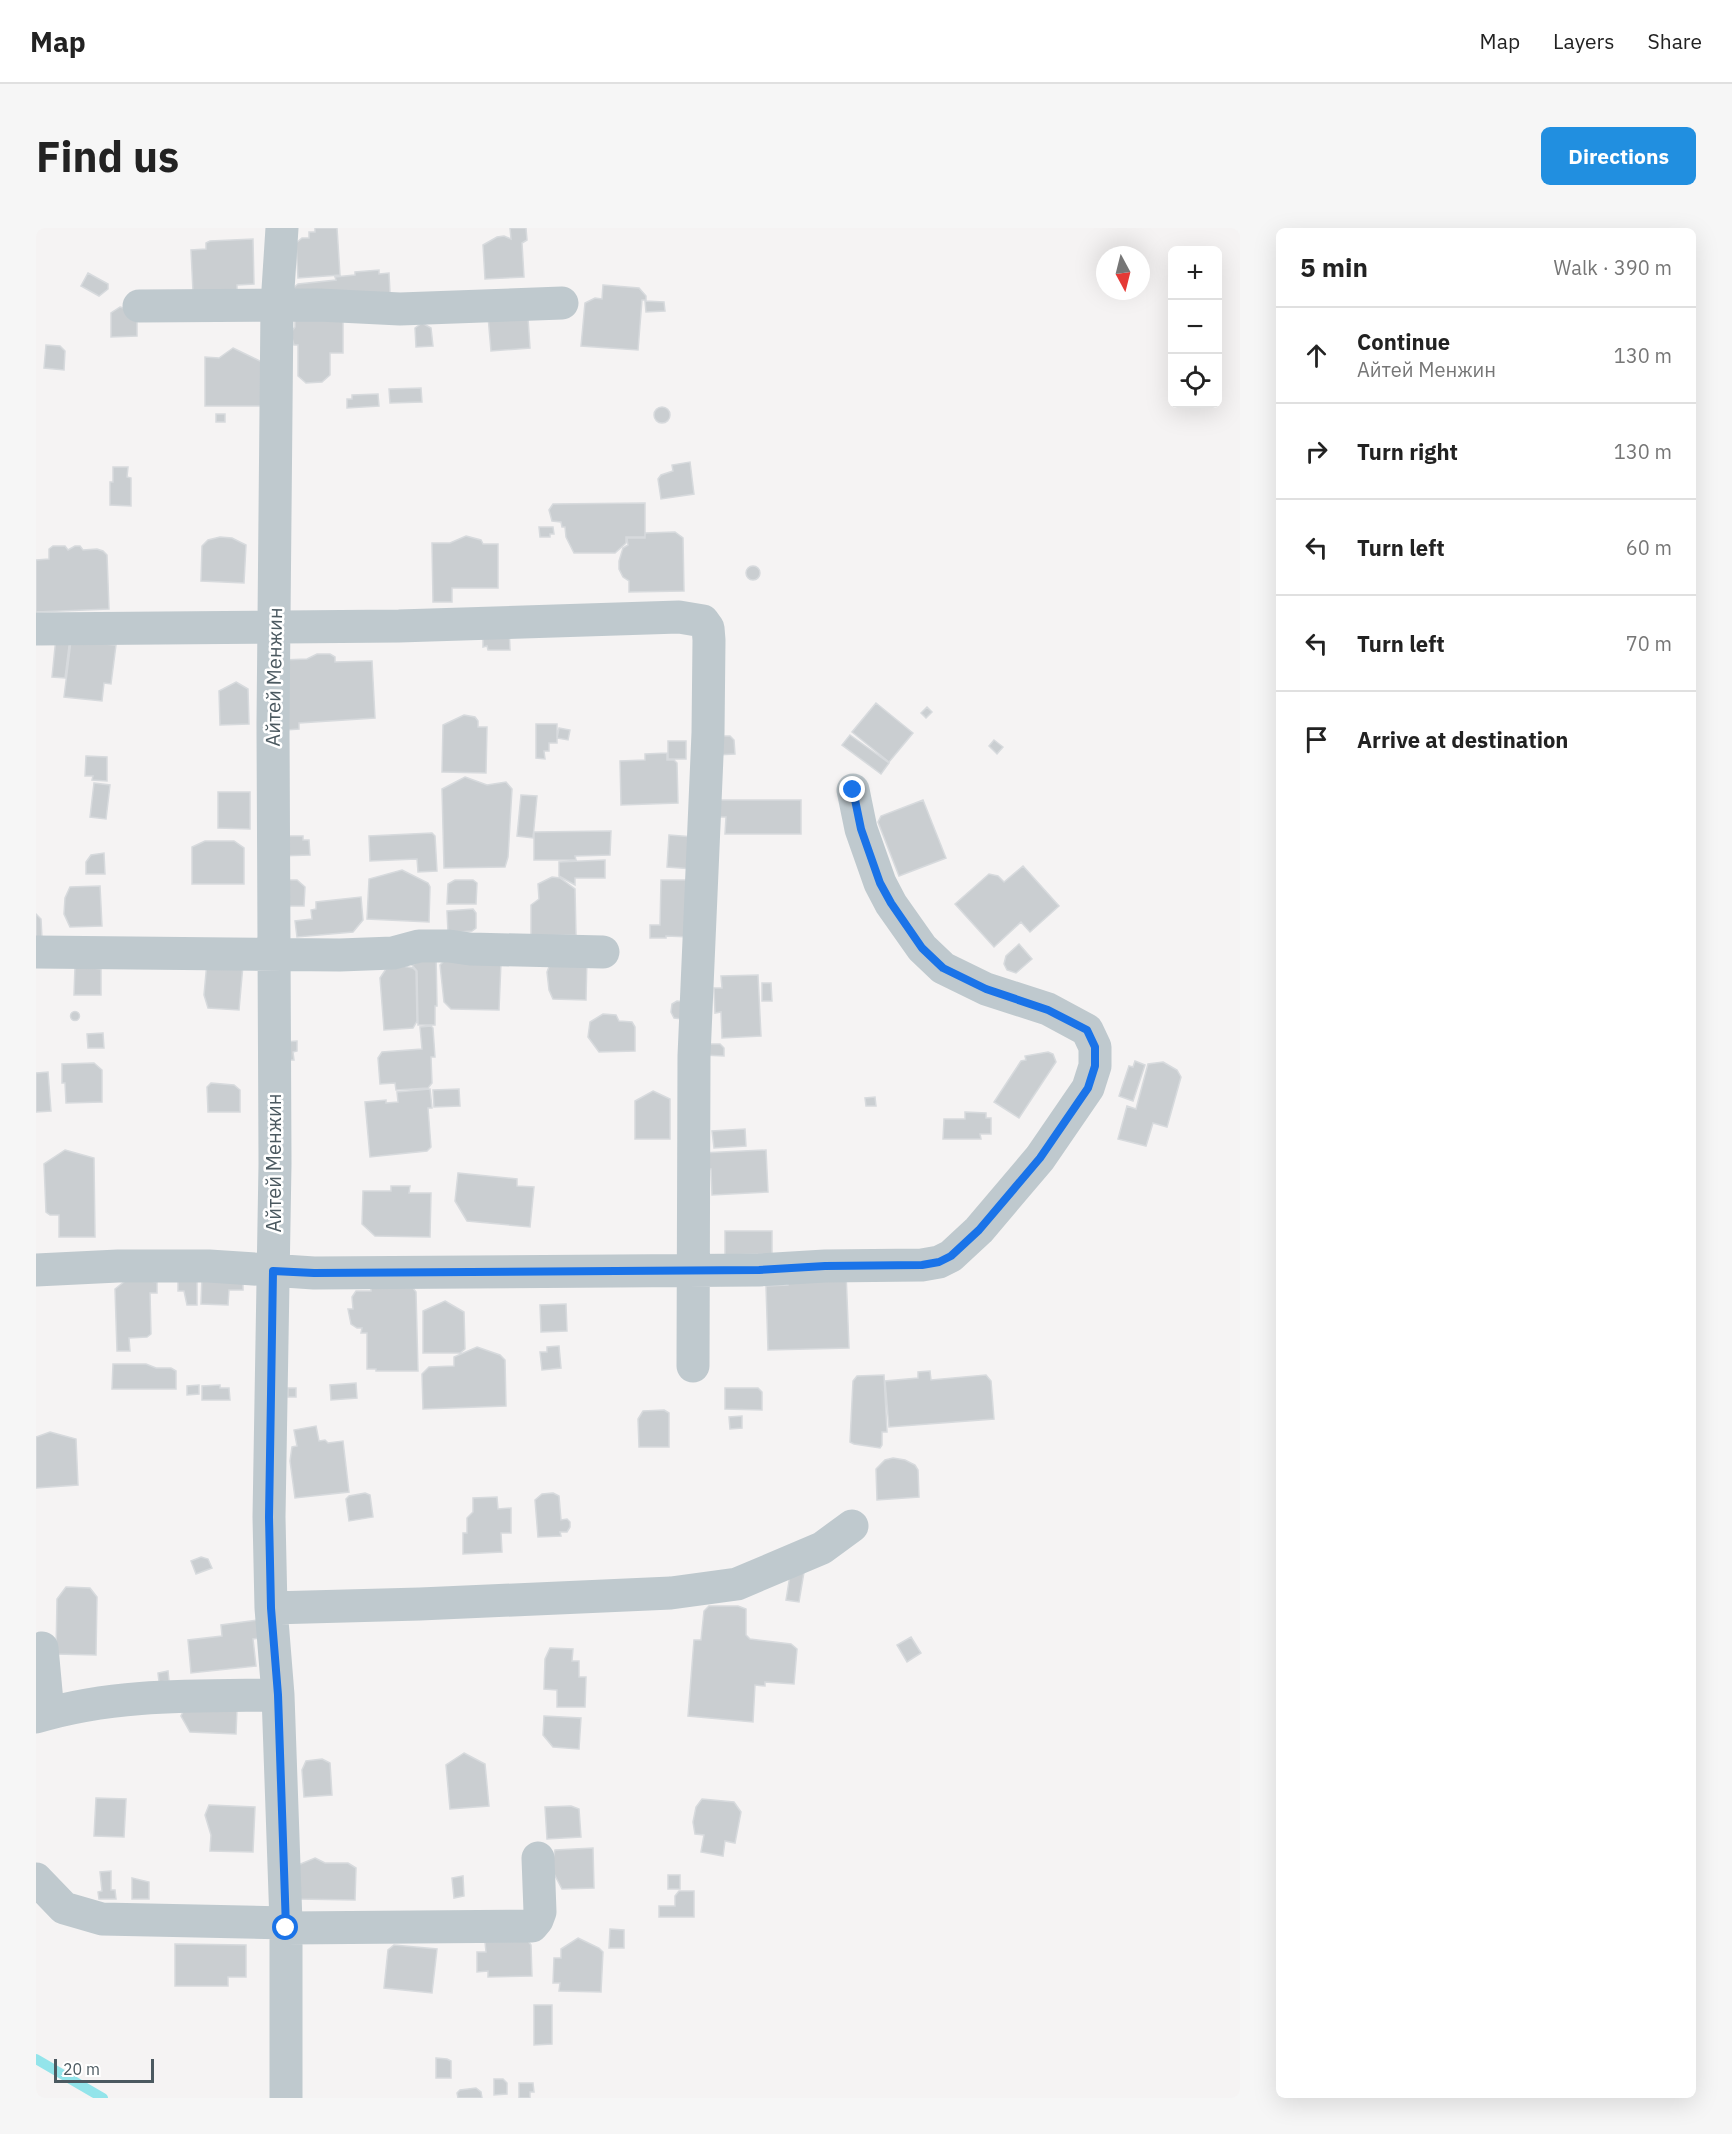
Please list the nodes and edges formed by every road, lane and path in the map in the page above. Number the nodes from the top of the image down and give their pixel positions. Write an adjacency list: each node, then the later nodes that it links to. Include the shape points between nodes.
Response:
1 (282, 228): 3 (street, Айтей Менжин)
2 (562, 303): 3 (street, via 400,309)
3 (277, 305): 4 (street); 5 (street, Айтей Менжин)
4 (139, 306)
5 (274, 627): 6 (street); 10 (street, Айтей Менжин); 11 (street, via 679,617 703,621 708,628 708,734 694,1056)
6 (36, 629)
7 (853, 790): 11 (street, via 861,829 880,883 922,948 943,968 1087,1030 1095,1047 1095,1066 1088,1088 1040,1158 971,1239 939,1262 910,1266)
8 (36, 952): 10 (street)
9 (603, 952): 10 (street, via 419,946 393,953)
10 (273, 955): 13 (street, Айтей Менжин)
11 (695, 1269): 13 (street); 14 (street)
12 (36, 1270): 13 (street, via 209,1266)
13 (273, 1271): 16 (street, Айтей Менжин)
14 (693, 1366)
15 (852, 1526): 16 (street, via 822,1548 737,1584 671,1593)
16 (271, 1608): 18 (street, Айтей Менжин)
17 (42, 1648): 19 (street)
18 (278, 1695): 19 (street, via 144,1697 99,1701); 22 (street, Айтей Менжин)
19 (42, 1715)
20 (538, 1858): 22 (street, via 540,1912 532,1926)
21 (36, 1879): 22 (street, via 64,1908 102,1919)
22 (286, 1925): 23 (street, Айтей Менжин)
23 (286, 2098)

